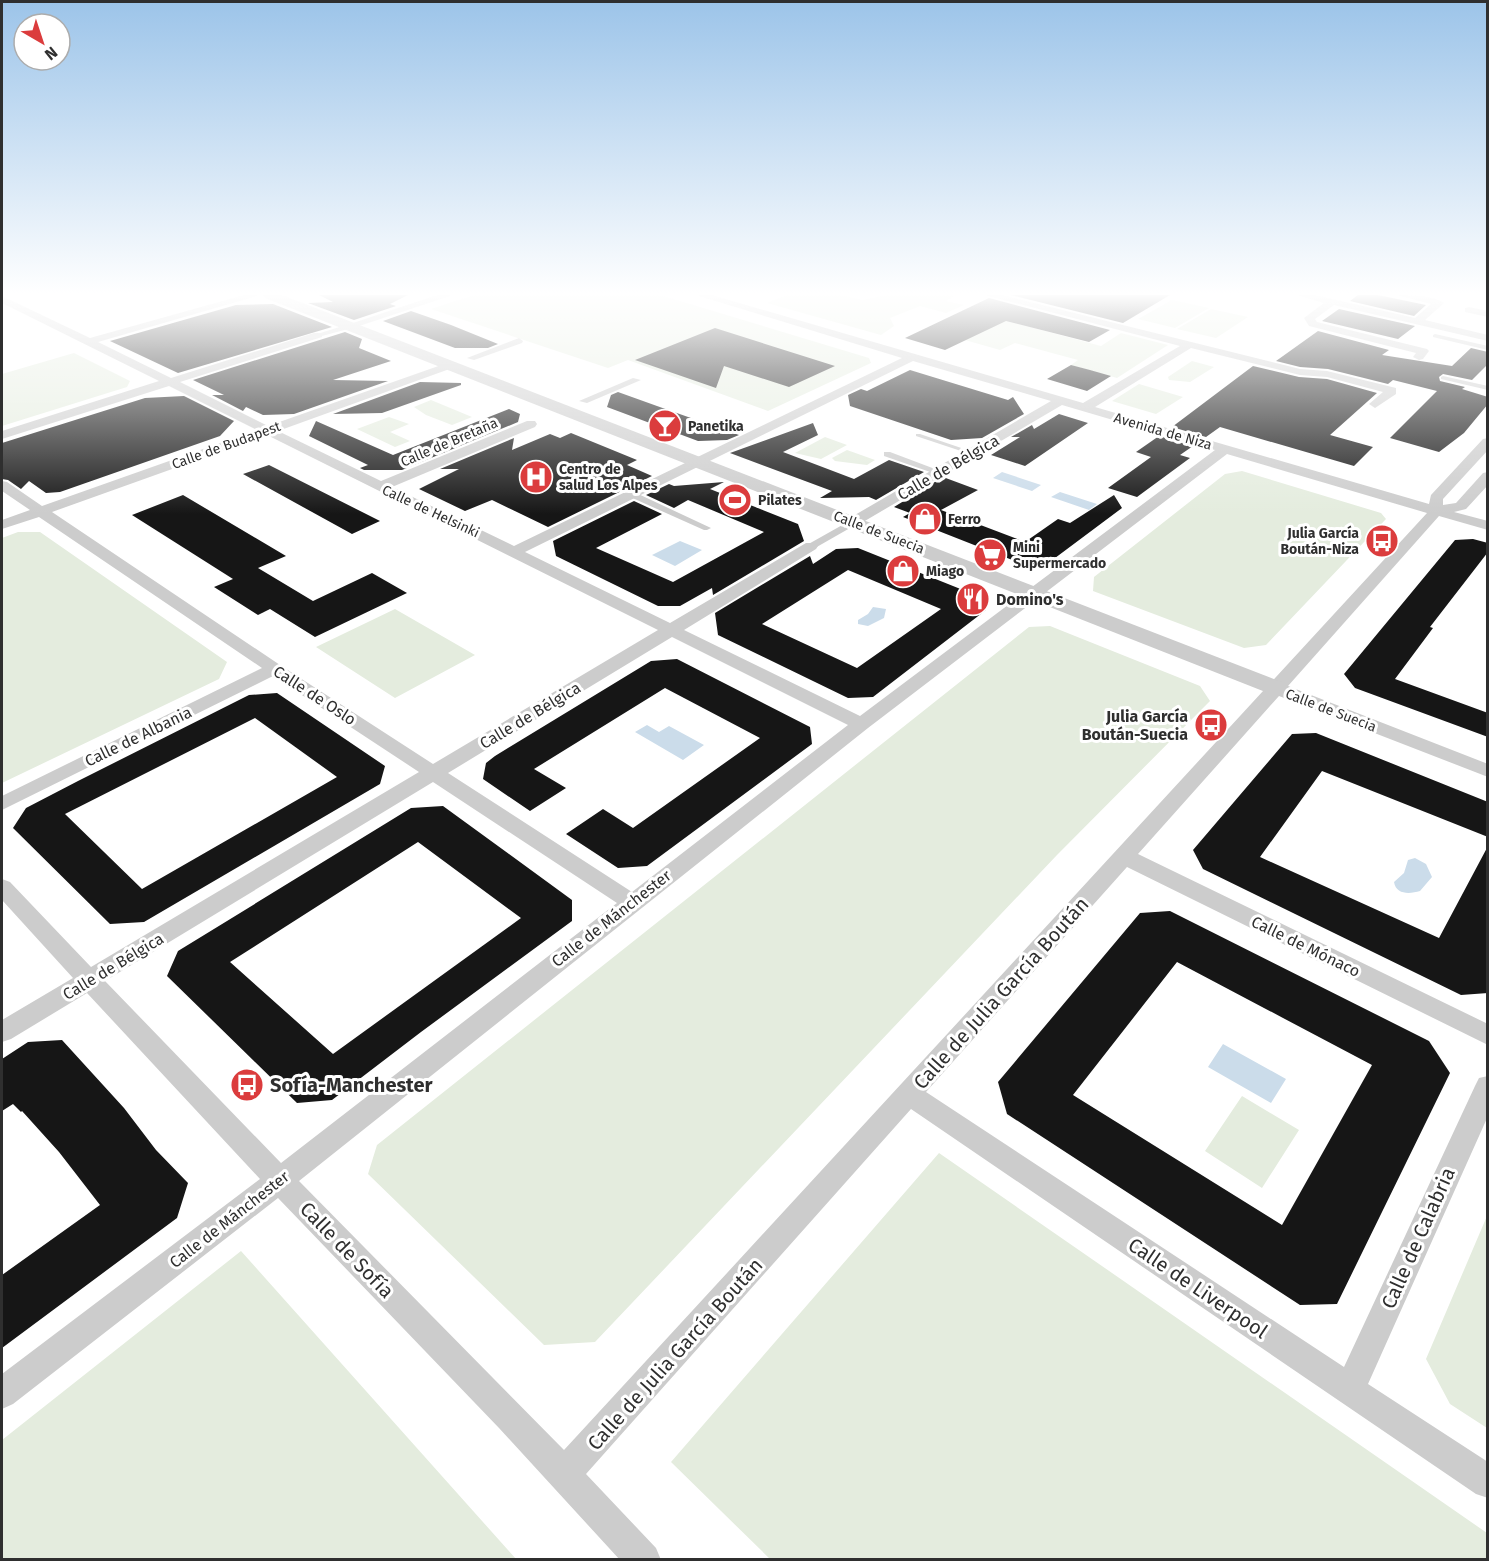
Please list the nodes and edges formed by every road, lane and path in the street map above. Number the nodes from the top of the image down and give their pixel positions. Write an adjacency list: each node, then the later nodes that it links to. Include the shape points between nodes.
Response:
1 (140, 368): 11 (street, Calle de Helsinki)
2 (214, 368): 11 (street)
3 (443, 368): 18 (street, Calle de Budapest)
4 (458, 368): 25 (street, Calle de Suecia)
5 (890, 368): 25 (street)
6 (948, 368): 14 (street, Avenida de Niza)
7 (1150, 368): 16 (street)
8 (1283, 368): 15 (street, via 1327,374 1392,391)
9 (1443, 378): 12 (lane)
10 (636, 380): 13 (street)
11 (169, 382): 18 (street, Calle de Helsinki); 19 (street)
12 (1488, 388)
13 (584, 401)
14 (1060, 401): 16 (street, Avenida de Niza); 23 (street, Calle de Bélgica)
15 (1375, 404)
16 (1084, 408): 22 (street, Avenida de Niza)
17 (531, 424): 29 (street, Calle de Bretaña)
18 (269, 430): 29 (street, Calle de Helsinki); 31 (street, Calle de Budapest)
19 (2, 435)
20 (918, 435): 23 (lane)
21 (1486, 445): 32 (street, Calle de Julia García Boután, via 1436,498)
22 (1225, 449): 32 (street, Avenida de Niza); 39 (street, Calle de Mánchester)
23 (972, 453): 26 (street, Calle de Bélgica)
24 (887, 454): 26 (lane)
25 (698, 461): 30 (street); 33 (street, Calle de Suecia)
26 (939, 472): 33 (street, Calle de Bélgica)
27 (1488, 476): 32 (street, via 1461,506)
28 (2, 485): 31 (street, Calle de Oslo)
29 (380, 487): 38 (street, Calle de Helsinki)
30 (631, 494): 36 (lane); 38 (street)
31 (40, 511): 34 (street, Calle de Budapest); 41 (street, Calle de Oslo)
32 (1436, 511): 35 (street, Avenida de Niza); 42 (street, Calle de Julia García Boután)
33 (853, 522): 37 (street, Calle de Bélgica); 39 (street, Calle de Suecia)
34 (2, 525)
35 (1488, 526)
36 (707, 528)
37 (811, 546): 40 (street, Calle de Bélgica)
38 (516, 551): 40 (street, Calle de Helsinki)
39 (1033, 593): 42 (street, Calle de Suecia); 43 (street, Calle de Mánchester)
40 (672, 629): 43 (street, Calle de Helsinki); 45 (street, Calle de Bélgica)
41 (274, 669): 45 (street, Calle de Oslo); 46 (street, Calle de Albania)
42 (1276, 688): 44 (street, Calle de Suecia); 47 (street, Calle de Julia García Boután)
43 (861, 724): 49 (street, Calle de Mánchester)
44 (1488, 771)
45 (434, 774): 49 (street, Calle de Oslo); 50 (street, Calle de Bélgica)
46 (2, 804)
47 (1125, 857): 52 (street, Calle de Mónaco); 54 (street, Calle de Julia García Boután)
48 (2, 887): 50 (street, Calle de Sofía)
49 (631, 902): 55 (street, Calle de Mánchester)
50 (90, 980): 51 (street, Calle de Bélgica); 55 (street, Calle de Sofía)
51 (2, 1032)
52 (1488, 1035)
53 (1488, 1086): 56 (street, Calle de Calabria)
54 (909, 1094): 56 (street, Calle de Liverpool); 58 (street, Calle de Julia García Boután)
55 (280, 1180): 57 (street, Calle de Mánchester); 58 (street, Calle de Sofía)
56 (1350, 1389): 59 (street, Calle de Liverpool)
57 (2, 1393)
58 (564, 1474): 60 (street, Calle de Sofía)
59 (1488, 1482)
60 (645, 1560)

